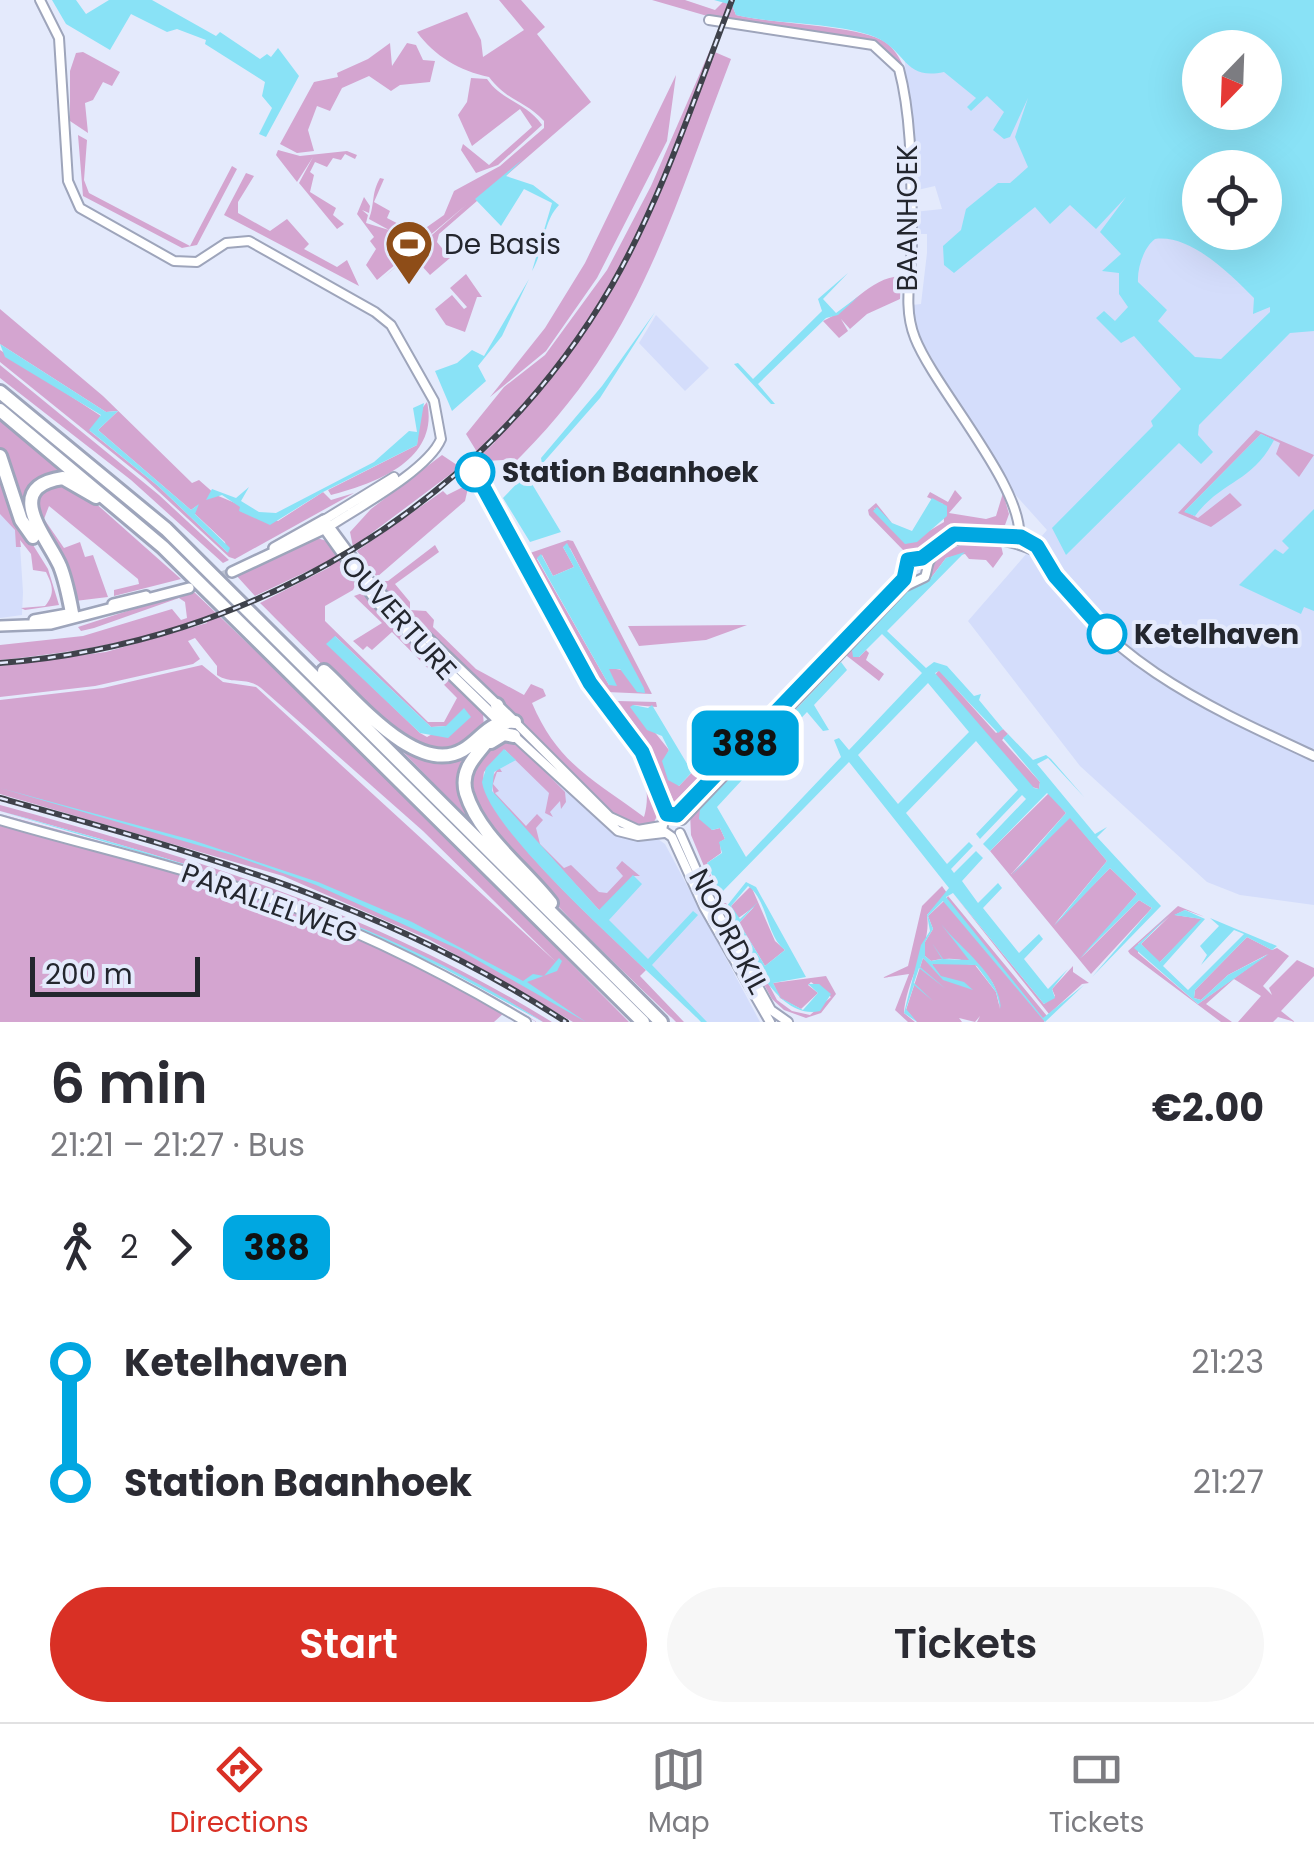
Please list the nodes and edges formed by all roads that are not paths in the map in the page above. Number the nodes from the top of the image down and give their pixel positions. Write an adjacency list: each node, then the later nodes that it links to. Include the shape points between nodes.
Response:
1 (40, 0): 6 (street, via 59,38 68,182 85,212 174,261 197,262 226,243 249,241 375,312 400,338 434,401 437,448)
2 (709, 20): 7 (street, BAANHOEK, via 873,44 900,70 911,326 1010,500)
3 (0, 392): 15 (highway, via 130,497)
4 (0, 410): 12 (highway, via 116,504)
5 (0, 456): 13 (highway, via 21,520 57,576)
6 (326, 525): 9 (main road); 16 (main road, OUVERTURE, via 377,602)
7 (1020, 539): 8 (street, via 954,534); 20 (street, via 1041,554 1133,659 1208,707)
8 (925, 561): 10 (street, via 925,577); 10 (street, via 908,560)
9 (230, 571)
10 (909, 578): 21 (street)
11 (188, 586): 13 (main road)
12 (233, 614): 13 (highway, via 86,489 63,478 42,485 30,513 61,568); 26 (highway)
13 (68, 616): 14 (main road)
14 (0, 626)
15 (278, 636): 17 (highway, via 417,752 450,756); 24 (highway)
16 (491, 706): 17 (highway); 18 (main road, OUVERTURE)
17 (494, 725): 18 (highway); 19 (highway)
18 (515, 729): 19 (highway); 23 (street, OUVERTURE, via 610,818 638,830); 23 (street, OUVERTURE, via 618,831)
19 (484, 744): 24 (highway, via 465,774 475,813)
20 (1314, 756)
21 (679, 817): 23 (street); 23 (street, via 665,816)
22 (0, 820): 25 (street, PARALLELWEG, via 304,911 423,964)
23 (669, 832): 28 (street, NOORDKIL); 29 (street, NOORDKIL, via 771,1010)
24 (582, 946): 27 (highway)
25 (526, 1022)
26 (643, 1022)
27 (660, 1022)
28 (770, 1022)
29 (788, 1022)

